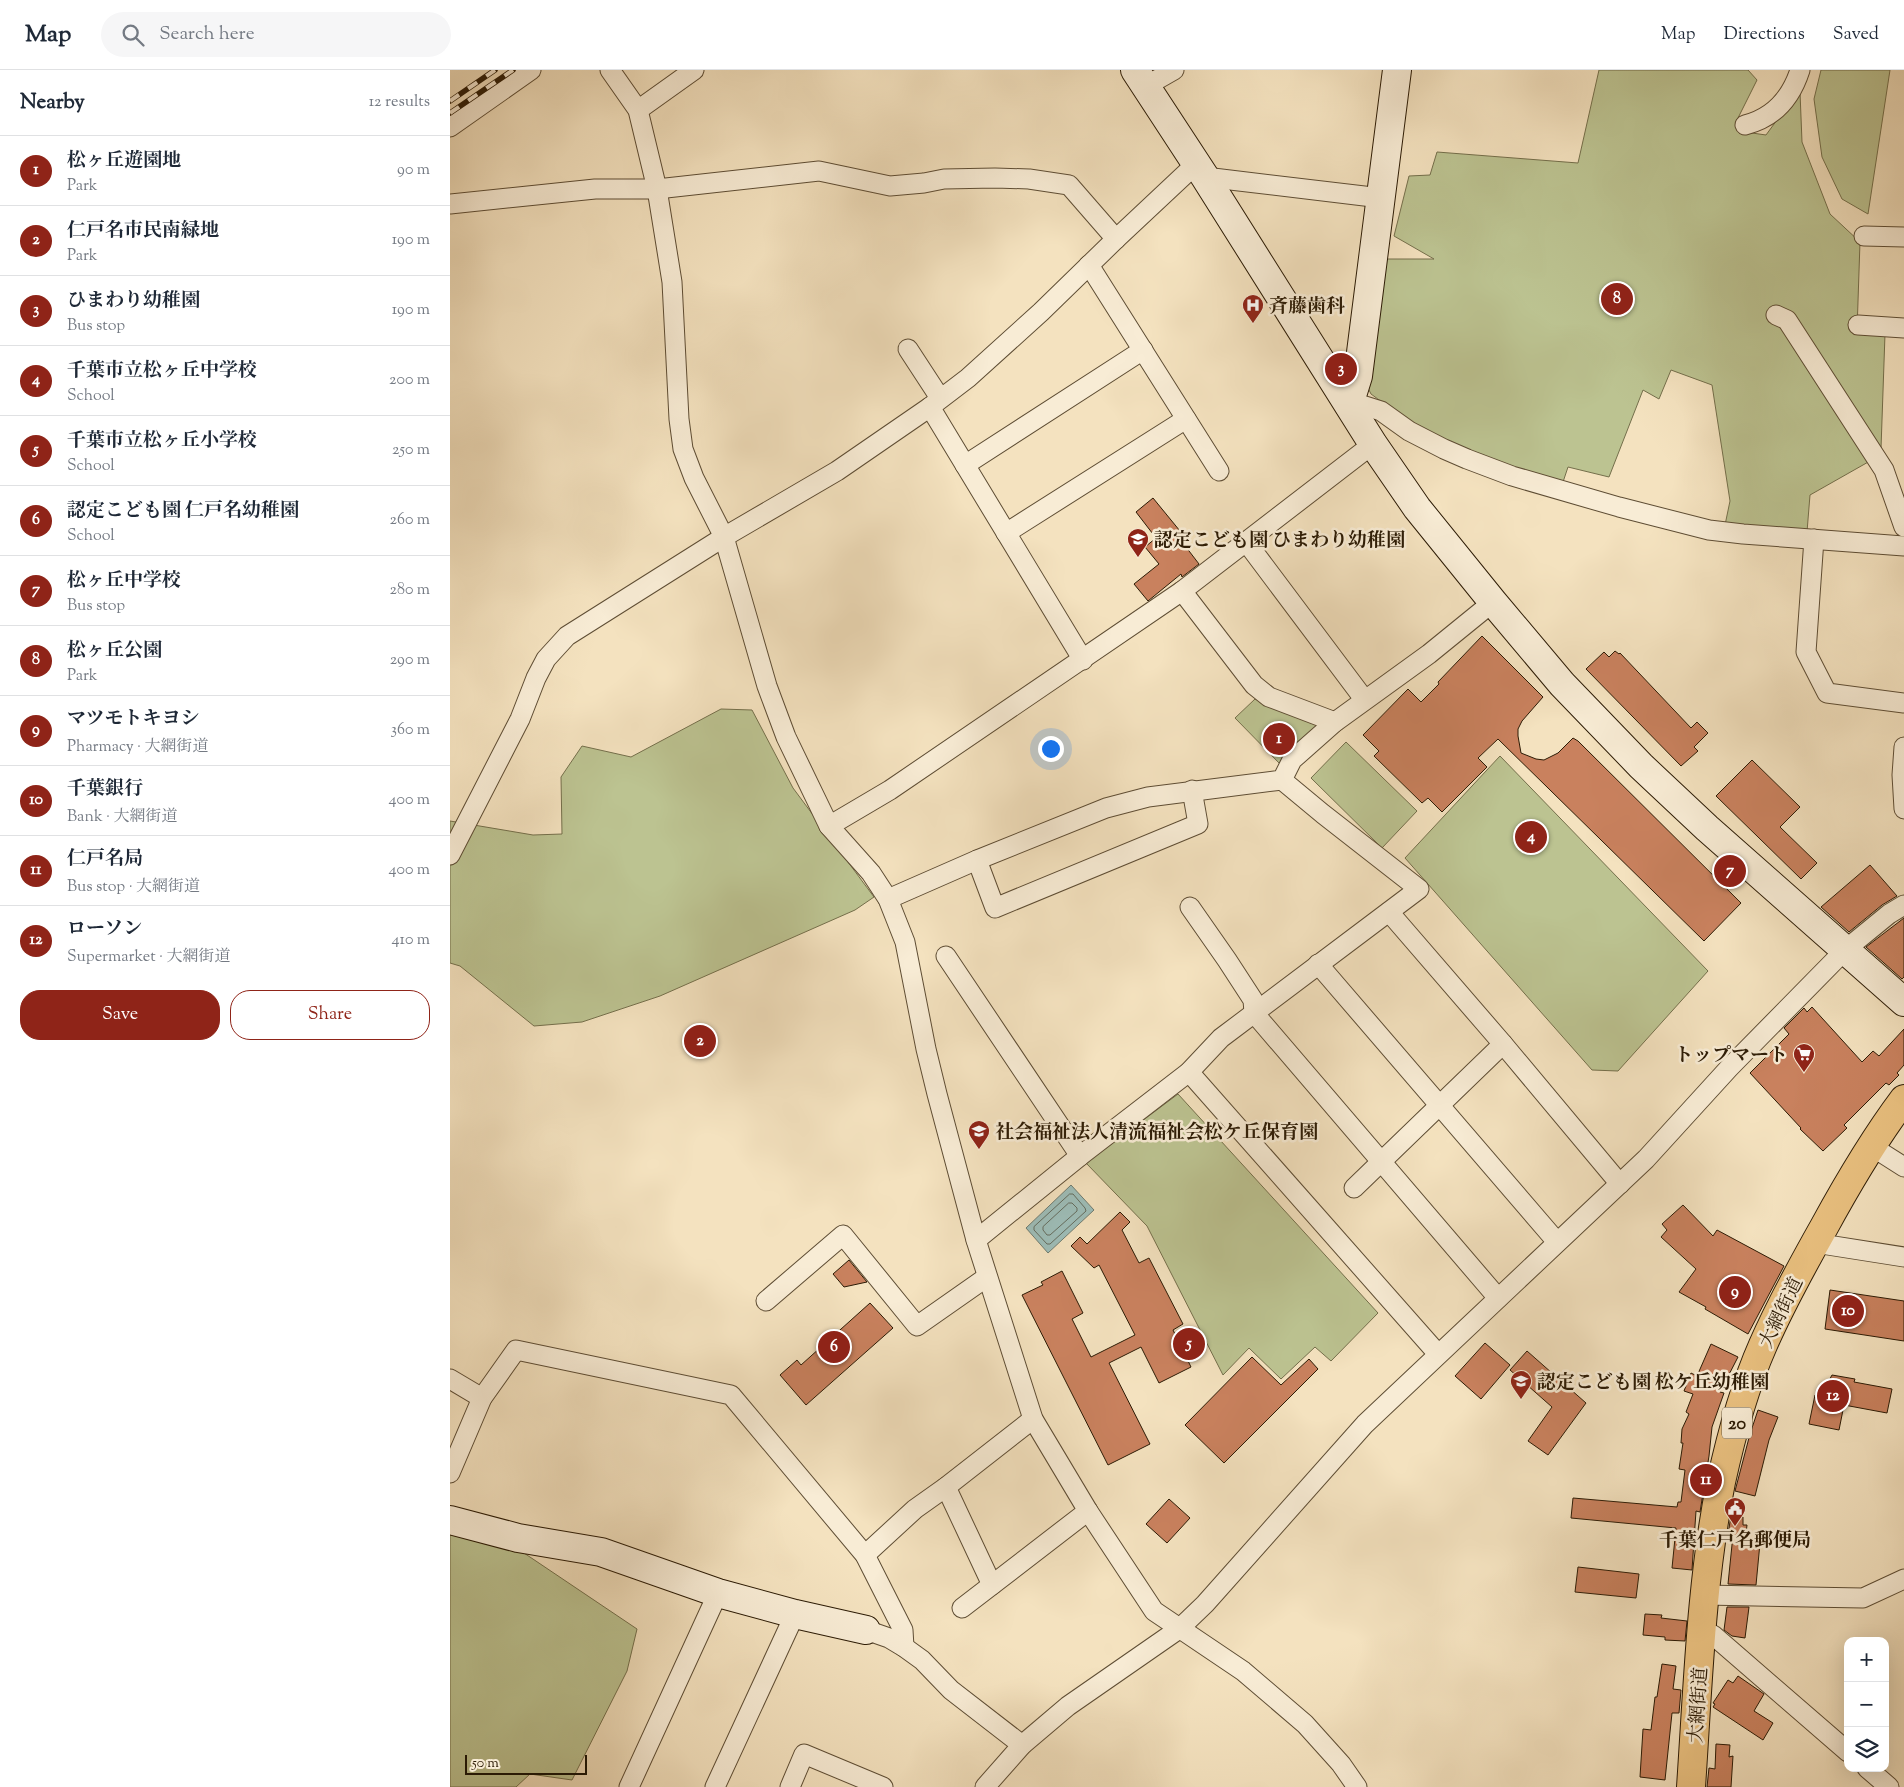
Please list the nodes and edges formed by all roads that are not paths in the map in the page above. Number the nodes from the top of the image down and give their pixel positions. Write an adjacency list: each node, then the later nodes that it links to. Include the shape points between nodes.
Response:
1 (531, 70): 10 (street)
2 (610, 70): 8 (street)
3 (694, 70): 8 (street)
4 (1174, 70): 7 (street)
5 (1397, 70): 13 (street)
6 (1798, 72): 9 (street, via 1779,107 1760,121)
7 (1140, 78): 11 (street)
8 (638, 110): 12 (street)
9 (1745, 125)
10 (450, 127)
11 (1201, 170): 13 (street); 17 (street); 25 (street)
12 (658, 189): 14 (street, via 595,189); 17 (street, via 819,171 890,186 944,179 1029,179 1069,185); 32 (street, via 672,282 683,449)
13 (1380, 198): 25 (street, via 1358,376)
14 (450, 204)
15 (1864, 236): 16 (street)
16 (1904, 237)
17 (1116, 239): 18 (street)
18 (1089, 265): 23 (street); 24 (street, via 976,371)
19 (1776, 314): 30 (street, via 1787,320 1884,470)
20 (1858, 325): 21 (street)
21 (1904, 328)
22 (908, 349): 24 (street)
23 (1143, 350): 26 (street); 28 (street)
24 (935, 402): 28 (street); 32 (street, via 837,471)
25 (1349, 405): 27 (street); 33 (street, via 1381,411 1409,430 1467,459 1569,493 1709,530)
26 (1186, 419): 29 (street); 31 (street)
27 (1373, 444): 34 (street); 37 (street, via 1417,508)
28 (965, 465): 31 (street)
29 (1219, 471)
30 (1904, 527)
31 (1006, 533): 38 (street)
32 (724, 537): 46 (street, via 767,686 786,737); 47 (street, via 567,636 546,659 520,719)
33 (1814, 539): 35 (street); 40 (street, via 1806,652 1827,693)
34 (1247, 543): 36 (street); 39 (street)
35 (1904, 546)
36 (1182, 591): 38 (street); 41 (street, via 1254,685 1269,697)
37 (1493, 602): 39 (street, via 1429,654); 53 (street, via 1562,684 1641,766)
38 (1083, 660): 46 (street, via 890,790)
39 (1364, 699): 41 (street)
40 (1904, 703)
41 (1335, 722): 43 (street, via 1292,760)
42 (1904, 747): 45 (street)
43 (1282, 780): 44 (street); 52 (street, via 1419,889)
44 (1192, 790): 48 (street, via 1106,808); 48 (street, via 1198,824 995,908)
45 (1904, 810)
46 (829, 826): 49 (street, via 871,873)
47 (450, 855)
48 (977, 860): 49 (street)
49 (888, 898): 68 (street, via 905,942 928,1058)
50 (1904, 905): 53 (street)
51 (1190, 907): 57 (street, via 1253,1000)
52 (1389, 912): 55 (street); 58 (street)
53 (1845, 950): 56 (street); 66 (street)
54 (946, 956): 63 (street)
55 (1318, 964): 57 (street); 61 (street)
56 (1904, 1002)
57 (1254, 1013): 59 (street, via 1221,1038); 64 (street)
58 (1503, 1044): 61 (street); 66 (street)
59 (1189, 1072): 63 (street); 75 (street)
60 (1904, 1099): 62 (main road, 大網街道 / 20)
61 (1439, 1105): 64 (street); 69 (street)
62 (1871, 1146): 65 (street); 70 (main road, 大網街道 / 20)
63 (1080, 1156): 68 (street)
64 (1380, 1162): 67 (street); 73 (street)
65 (1904, 1167)
66 (1620, 1184): 69 (street)
67 (1354, 1188)
68 (976, 1240): 72 (street)
69 (1557, 1242): 73 (street)
70 (1815, 1243): 71 (street); 87 (main road, 大網街道 / 20, via 1762,1346 1745,1394 1722,1480)
71 (1904, 1257)
72 (987, 1277): 74 (street, via 917,1326 843,1234); 78 (street)
73 (1498, 1298): 75 (street)
74 (766, 1301)
75 (1438, 1354): 90 (street, via 1364,1424)
76 (450, 1379): 77 (street)
77 (482, 1398): 79 (street); 83 (street, via 516,1350 731,1395)
78 (1033, 1418): 80 (street); 81 (street)
79 (450, 1473)
80 (946, 1487): 83 (street, via 914,1509); 84 (street)
81 (1088, 1511): 84 (street); 90 (street, via 1154,1611)
82 (450, 1520): 86 (street, via 518,1538 601,1552)
83 (865, 1555): 93 (street, via 903,1630)
84 (992, 1585): 88 (street)
85 (1902, 1585): 87 (street, via 1863,1598)
86 (718, 1593): 89 (street); 97 (street)
87 (1705, 1595): 92 (main road, 大網街道 / 20)
88 (962, 1608)
89 (795, 1614): 91 (street); 98 (street)
90 (1180, 1629): 94 (street, via 1068,1706); 102 (street, via 1243,1671 1306,1724)
91 (866, 1630): 93 (street)
92 (1701, 1636): 95 (street, via 1713,1635); 103 (main road, 大網街道 / 20)
93 (904, 1646): 94 (street, via 951,1690)
94 (1022, 1745): 101 (street)
95 (1844, 1749)
96 (1872, 1772): 104 (street)
97 (629, 1787)
98 (715, 1787)
99 (790, 1787): 100 (street, via 804,1754)
100 (883, 1787)
101 (985, 1787)
102 (1357, 1787)
103 (1691, 1787)
104 (1889, 1787)

